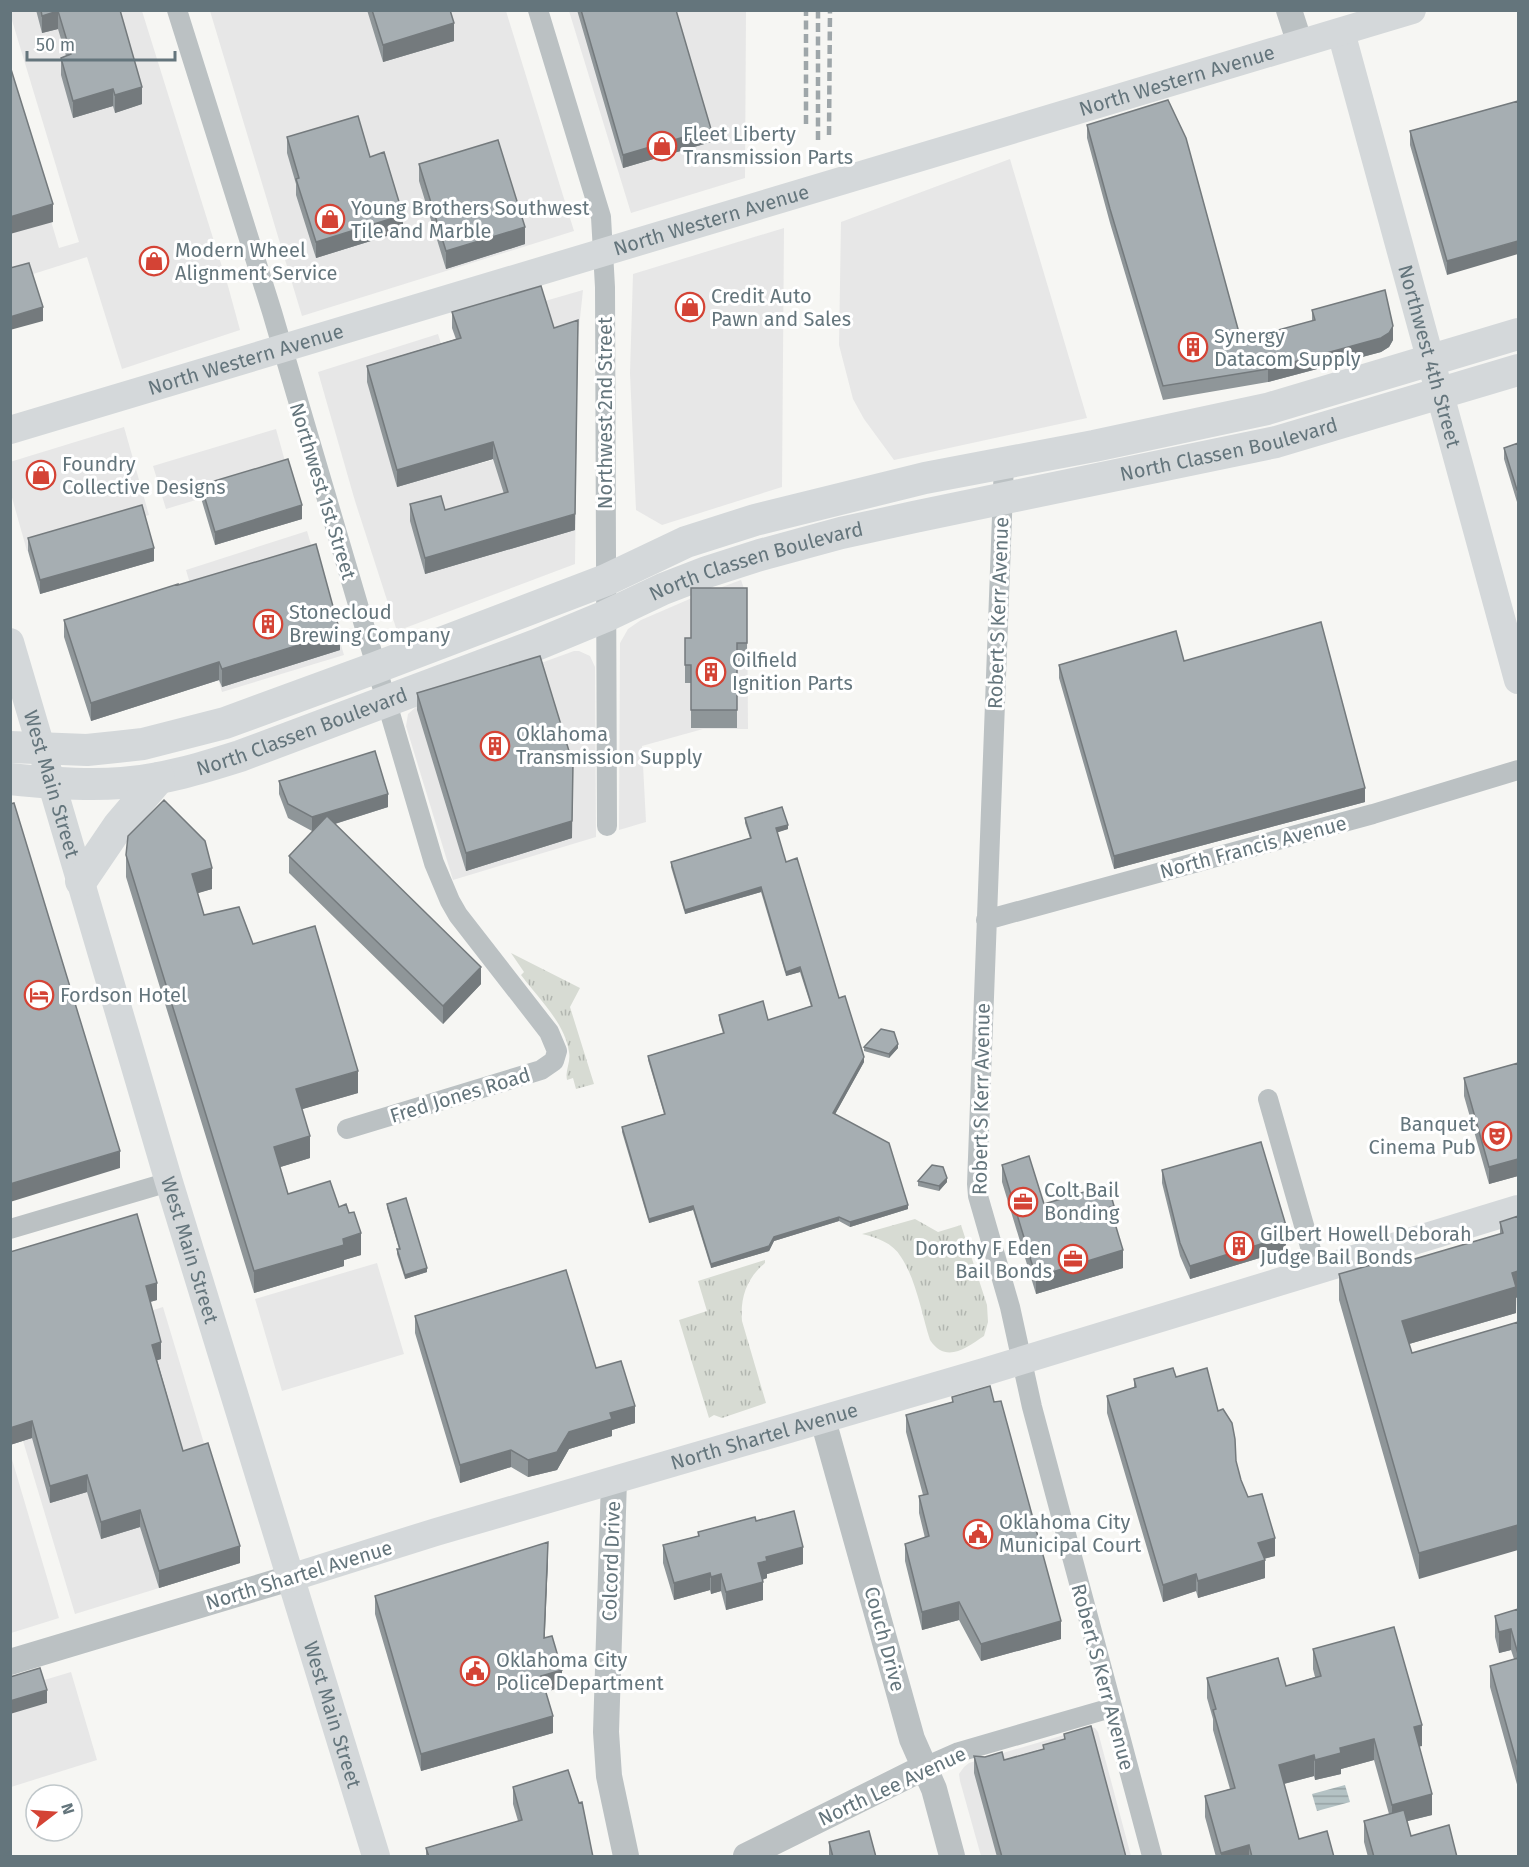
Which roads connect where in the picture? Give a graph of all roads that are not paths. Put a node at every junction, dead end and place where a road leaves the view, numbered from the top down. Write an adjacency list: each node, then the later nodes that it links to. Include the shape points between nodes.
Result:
1 (177, 10): 9 (street, Northwest 1st Street)
2 (537, 10): 7 (street, Northwest 2nd Street, via 601,217)
3 (1289, 10): 6 (street)
4 (1412, 10): 5 (main road, North Western Avenue)
5 (1341, 32): 6 (main road, North Western Avenue); 10 (main road, Northwest 4th Street)
6 (1300, 44): 7 (main road, North Western Avenue)
7 (603, 252): 9 (main road, North Western Avenue); 16 (street, Northwest 2nd Street)
8 (1518, 334): 10 (main road, North Classen Boulevard)
9 (281, 349): 13 (main road, North Western Avenue); 19 (street, Northwest 1st Street)
10 (1431, 361): 12 (main road, Northwest 4th Street); 14 (main road, North Classen Boulevard, via 1267,408)
11 (1518, 370): 12 (main road, North Classen Boulevard)
12 (1440, 394): 15 (main road, North Classen Boulevard, via 1276,442); 20 (main road, Northwest 4th Street)
13 (10, 430)
14 (1004, 463): 15 (street, Robert S Kerr Avenue); 16 (main road, North Classen Boulevard, via 925,478 755,520 686,542)
15 (1002, 499): 17 (main road, North Classen Boulevard, via 841,532 760,555 663,589); 30 (street, Robert S Kerr Avenue)
16 (606, 580): 17 (street, Northwest 2nd Street); 19 (main road, North Classen Boulevard)
17 (606, 616): 21 (main road, North Classen Boulevard); 28 (street, Northwest 2nd Street)
18 (10, 642): 23 (main road, West Main Street)
19 (375, 668): 21 (street, Northwest 1st Street); 23 (main road, North Classen Boulevard, via 225,723 143,744)
20 (1518, 680)
21 (386, 701): 25 (main road, North Classen Boulevard, via 240,756); 31 (street, Northwest 1st Street, via 434,863 450,902)
22 (10, 747): 23 (main road, North Classen Boulevard)
23 (43, 750): 27 (main road, West Main Street)
24 (1518, 770): 30 (street, North Francis Avenue)
25 (159, 778): 27 (main road, North Classen Boulevard, via 105,784); 29 (main road, via 119,825)
26 (10, 779): 27 (main road, North Classen Boulevard)
27 (53, 783): 29 (main road, West Main Street)
28 (607, 826)
29 (81, 881): 34 (main road, West Main Street)
30 (986, 921): 38 (street, Robert S Kerr Avenue, via 976,1184)
31 (556, 1046): 33 (street, Fred Jones Road, via 554,1061 541,1070)
32 (1268, 1099): 37 (street)
33 (347, 1129)
34 (169, 1182): 36 (street); 41 (main road, West Main Street)
35 (1518, 1209): 37 (main road, North Shartel Avenue)
36 (10, 1229)
37 (1317, 1271): 38 (main road, North Shartel Avenue)
38 (1022, 1360): 39 (main road, North Shartel Avenue); 43 (street, Robert S Kerr Avenue)
39 (823, 1420): 40 (main road, North Shartel Avenue); 44 (street, Couch Drive, via 912,1738)
40 (614, 1480): 41 (main road, North Shartel Avenue); 46 (street, Colcord Drive, via 606,1732 609,1776)
41 (290, 1578): 42 (street, North Shartel Avenue); 45 (main road, West Main Street)
42 (10, 1662)
43 (1111, 1708): 44 (street, North Lee Avenue, via 959,1752); 49 (street, Robert S Kerr Avenue)
44 (925, 1767): 47 (street, North Lee Avenue); 48 (street, Couch Drive)
45 (376, 1857)
46 (626, 1857)
47 (746, 1857)
48 (952, 1857)
49 (1152, 1857)

